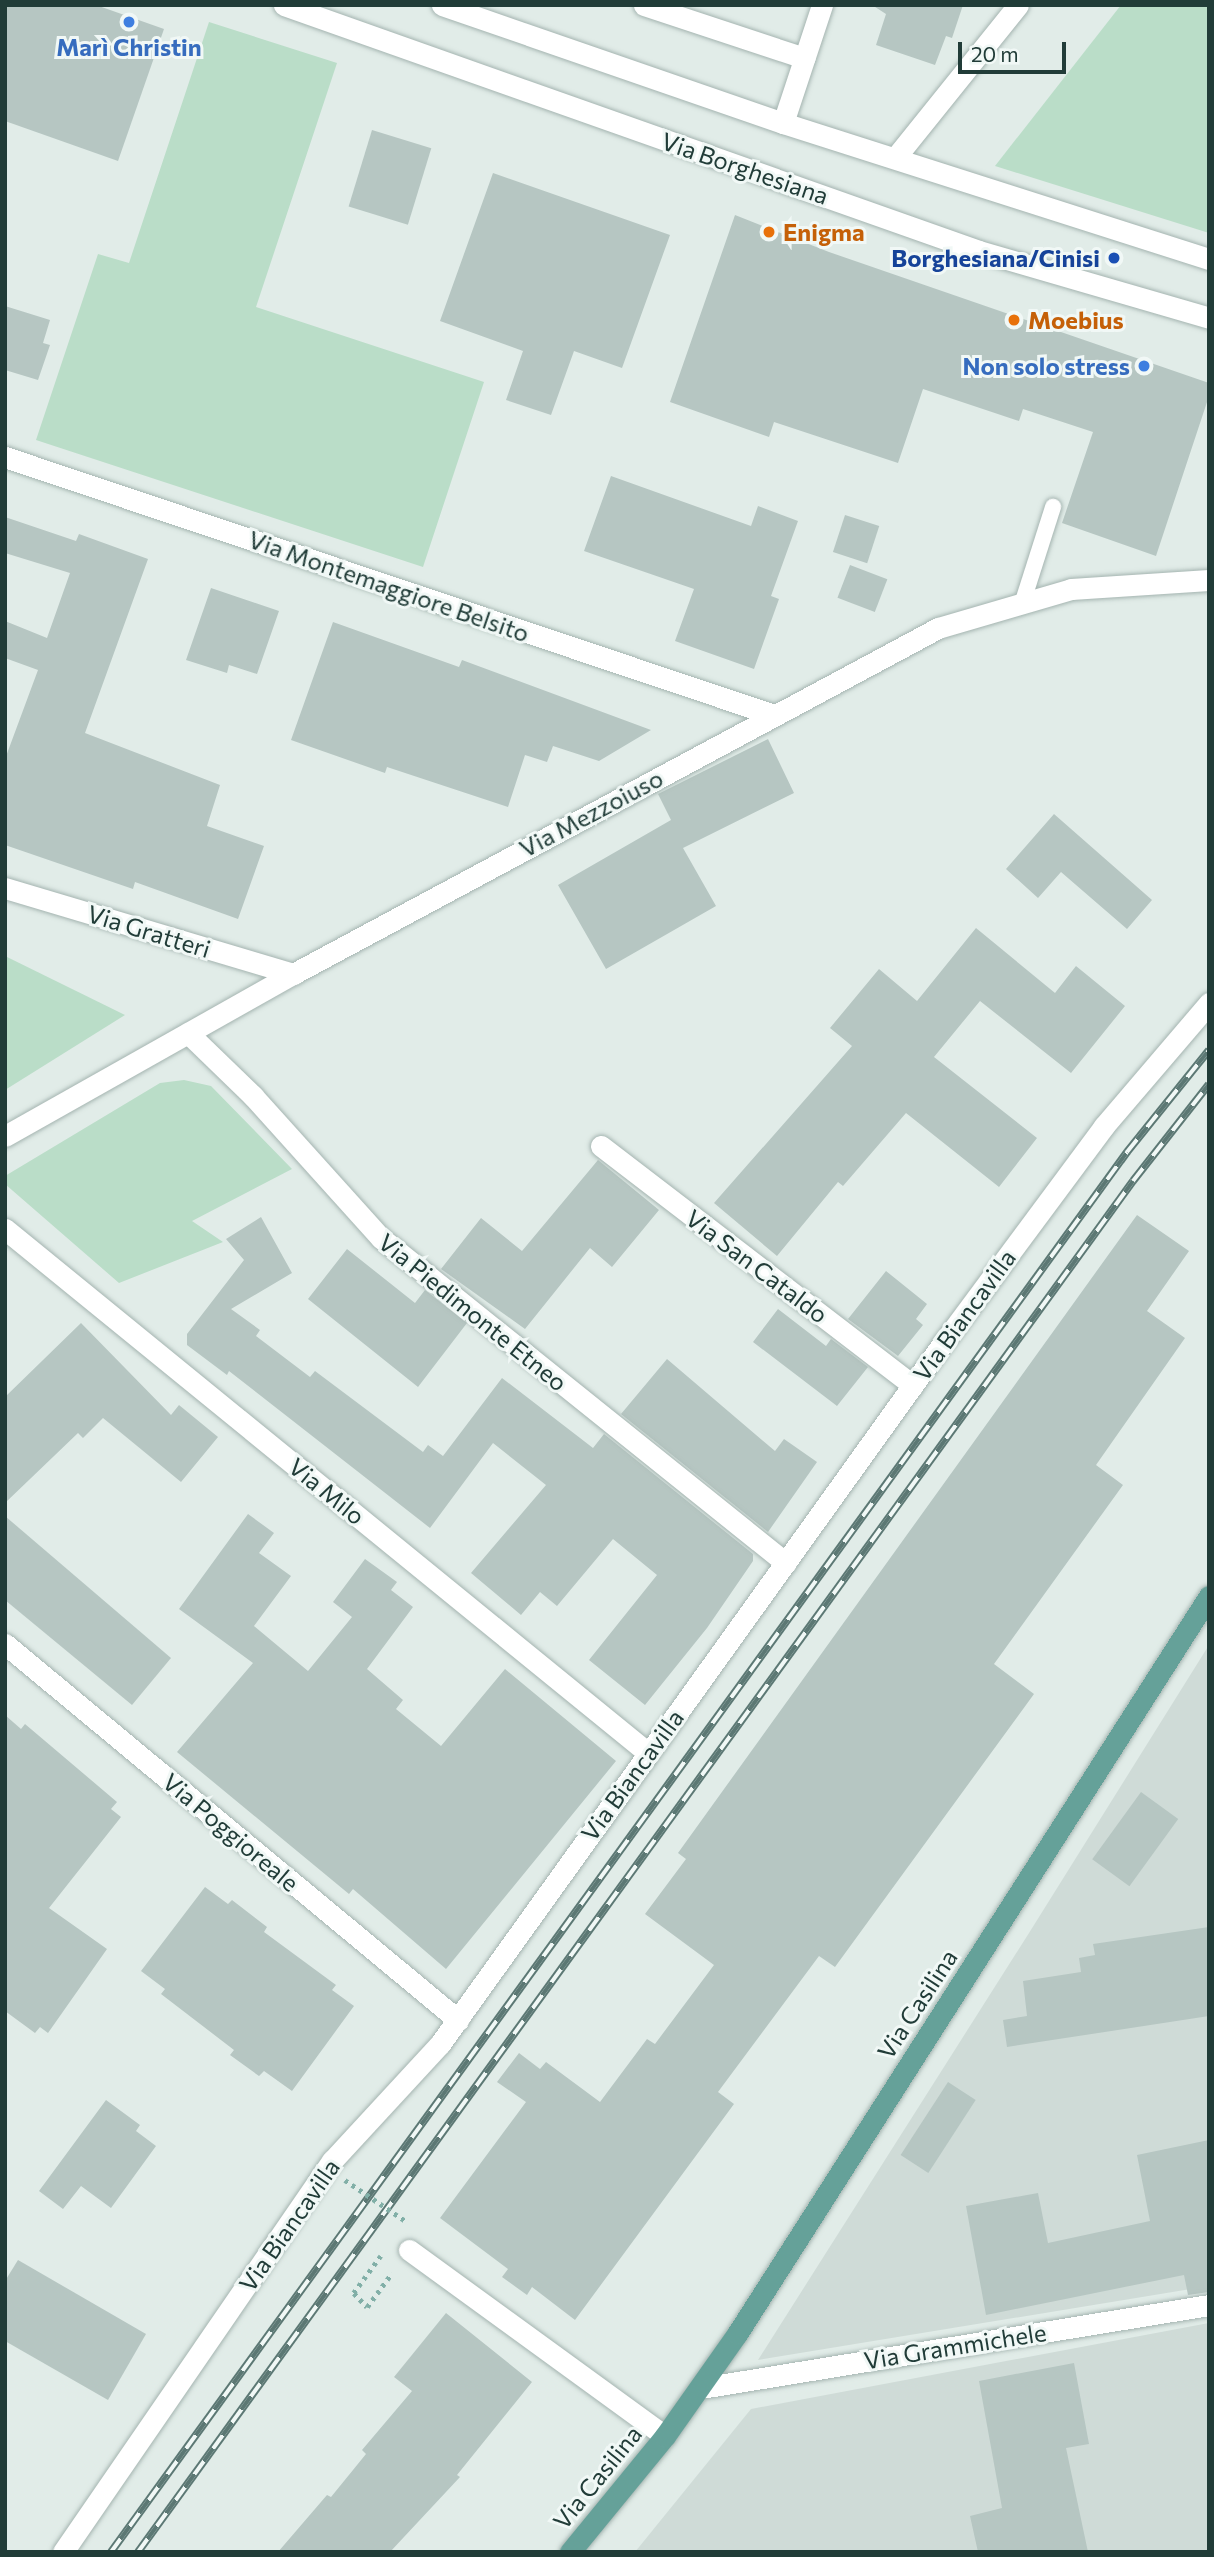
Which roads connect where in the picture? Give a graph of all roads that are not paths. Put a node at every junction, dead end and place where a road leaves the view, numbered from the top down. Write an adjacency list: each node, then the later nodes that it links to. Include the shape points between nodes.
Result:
1 (284, 5): 10 (street, Via Borghesiana, via 979,251)
2 (442, 5): 7 (street)
3 (644, 5): 6 (street)
4 (822, 5): 6 (street)
5 (1018, 5): 8 (street)
6 (804, 58): 7 (street)
7 (783, 122): 8 (street)
8 (895, 158): 9 (street)
9 (1209, 259)
10 (1209, 318)
11 (5, 457): 15 (street, Via Montemaggiore Belsito)
12 (1054, 507): 14 (lane)
13 (1209, 580): 14 (street, Via Mezzoiuso, via 1097,585)
14 (1023, 601): 15 (street, Via Mezzoiuso, via 938,628)
15 (774, 715): 17 (street, Via Mezzoiuso)
16 (5, 888): 17 (street, Via Gratteri)
17 (293, 974): 19 (street, Via Mezzoiuso)
18 (1209, 1003): 23 (street, Via Biancavilla, via 1104,1126)
19 (188, 1032): 20 (street, Via Mezzoiuso); 24 (street, Via Piedimonte Etneo, via 382,1238)
20 (5, 1136)
21 (601, 1146): 23 (street, Via San Cataldo)
22 (5, 1229): 27 (street, Via Milo)
23 (913, 1385): 24 (street, Via Biancavilla)
24 (786, 1563): 27 (street, Via Biancavilla)
25 (1209, 1597): 31 (main road, Via Casilina)
26 (5, 1644): 28 (street, Via Poggioreale)
27 (648, 1753): 28 (street, Via Biancavilla)
28 (458, 2020): 33 (street, Via Biancavilla, via 421,2067 332,2161)
29 (409, 2250): 32 (street, Via Casilina)
30 (1209, 2305): 31 (street, Via Grammichele)
31 (701, 2388): 32 (main road, Via Casilina)
32 (665, 2436): 34 (main road, Via Casilina)
33 (63, 2552)
34 (570, 2552)

